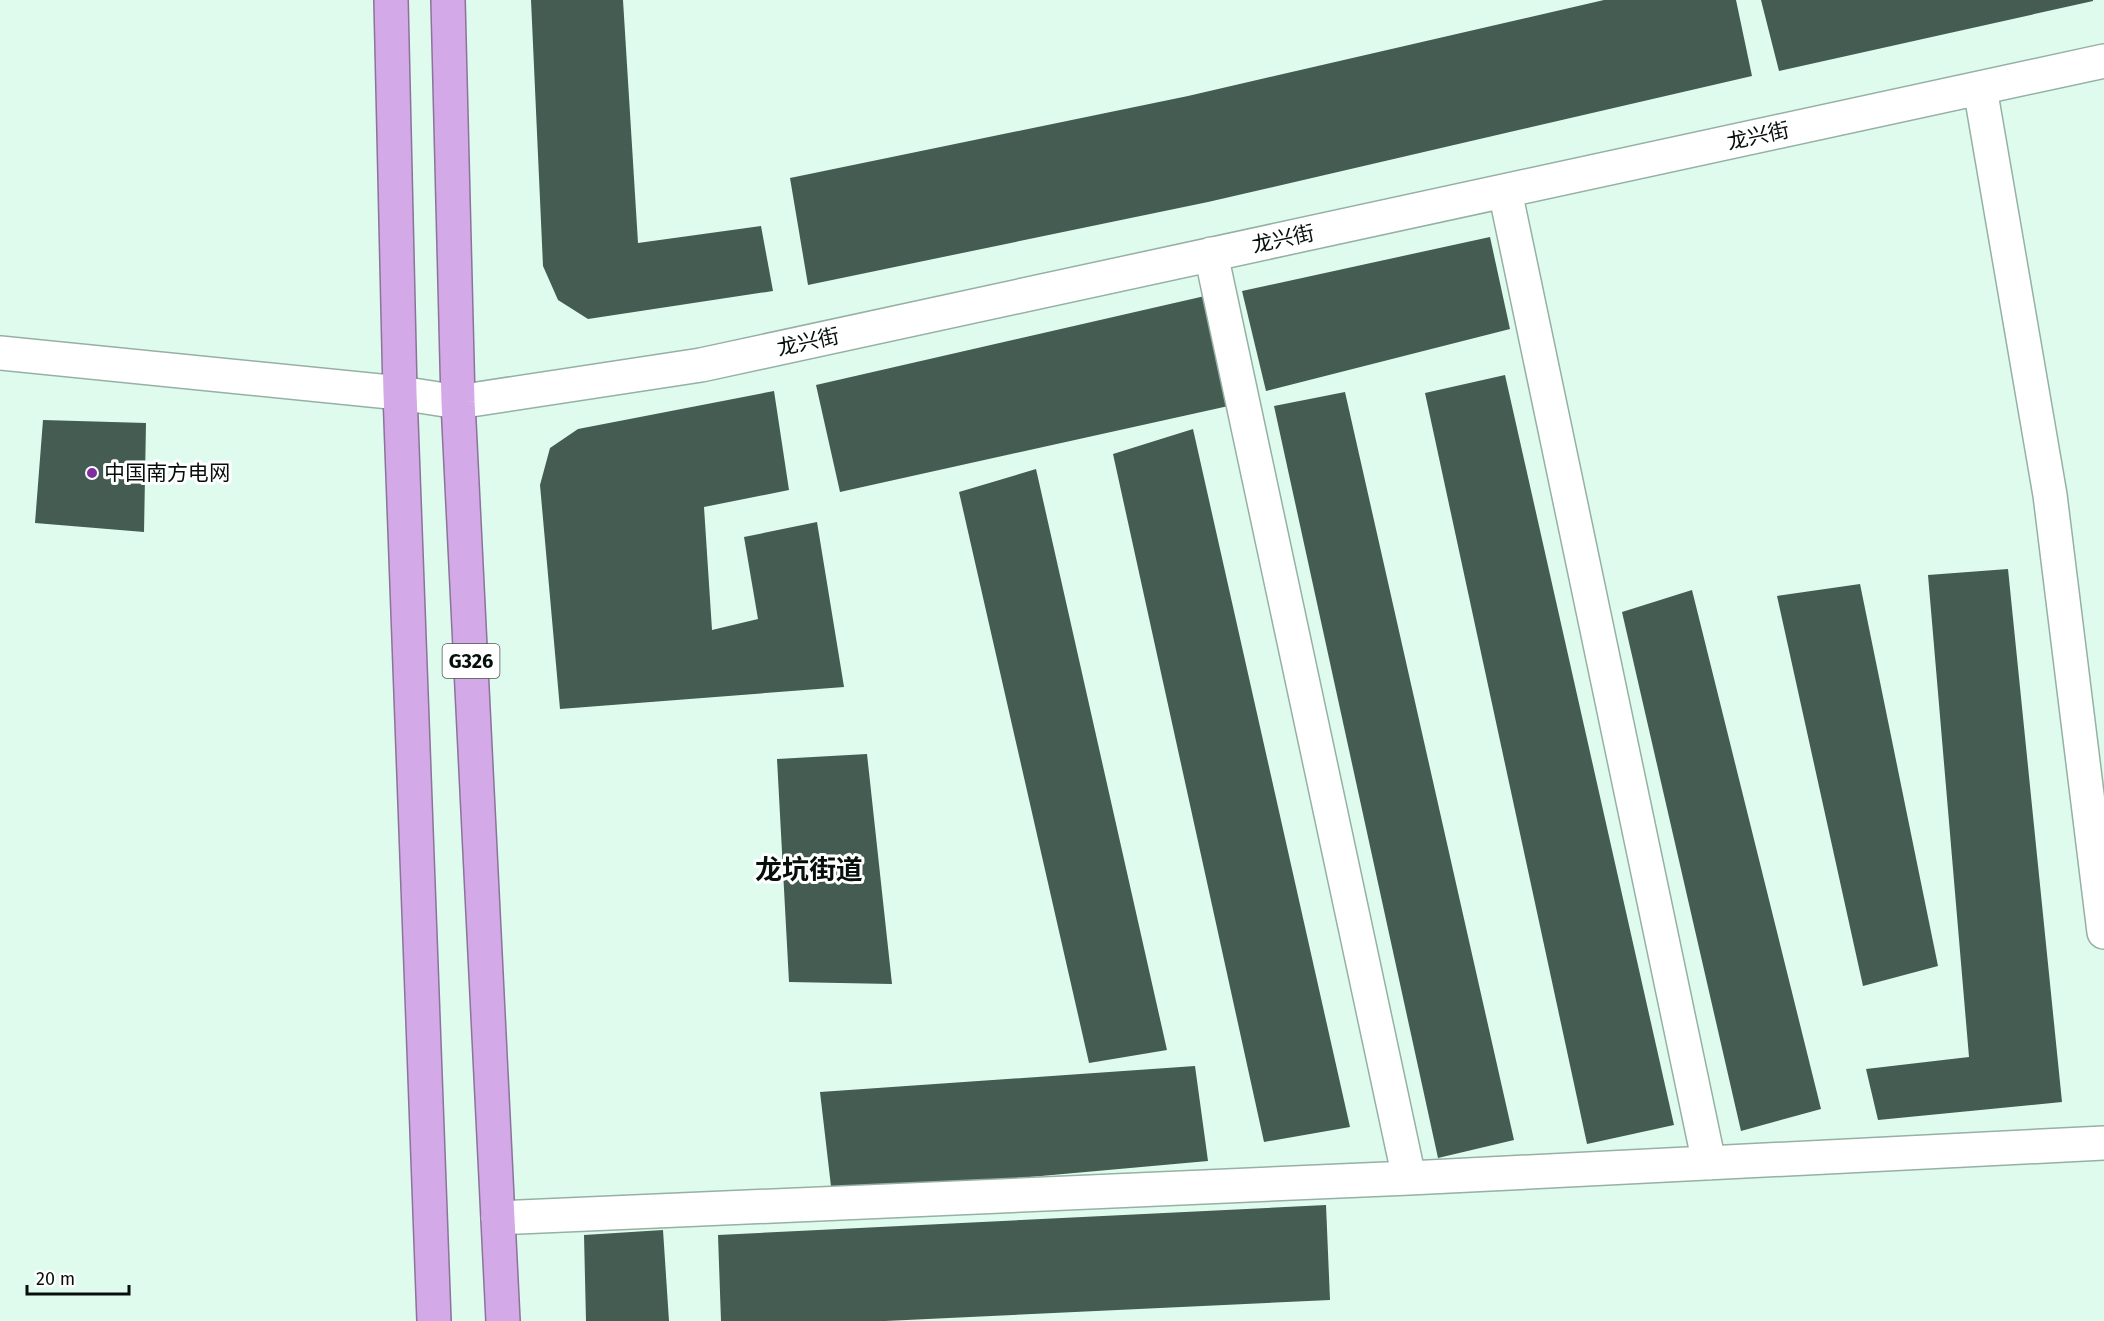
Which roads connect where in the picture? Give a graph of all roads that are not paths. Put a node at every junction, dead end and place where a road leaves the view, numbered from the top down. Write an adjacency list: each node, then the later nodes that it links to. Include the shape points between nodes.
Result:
1 (391, 0): 8 (highway)
2 (448, 0): 9 (highway, G326)
3 (2104, 61): 4 (street, 龙兴街)
4 (1980, 88): 5 (street, 龙兴街); 10 (street, via 2050,495)
5 (1504, 191): 6 (street, 龙兴街); 12 (street)
6 (1211, 254): 9 (street, 龙兴街, via 701,365); 13 (street)
7 (0, 353): 8 (street, 龙兴街)
8 (400, 393): 9 (street, 龙兴街); 15 (highway)
9 (458, 402): 14 (highway, G326)
10 (2104, 932)
11 (2104, 1143): 12 (street)
12 (1709, 1163): 13 (street)
13 (1409, 1178): 14 (street)
14 (498, 1218): 16 (highway, G326)
15 (434, 1321)
16 (503, 1321)

